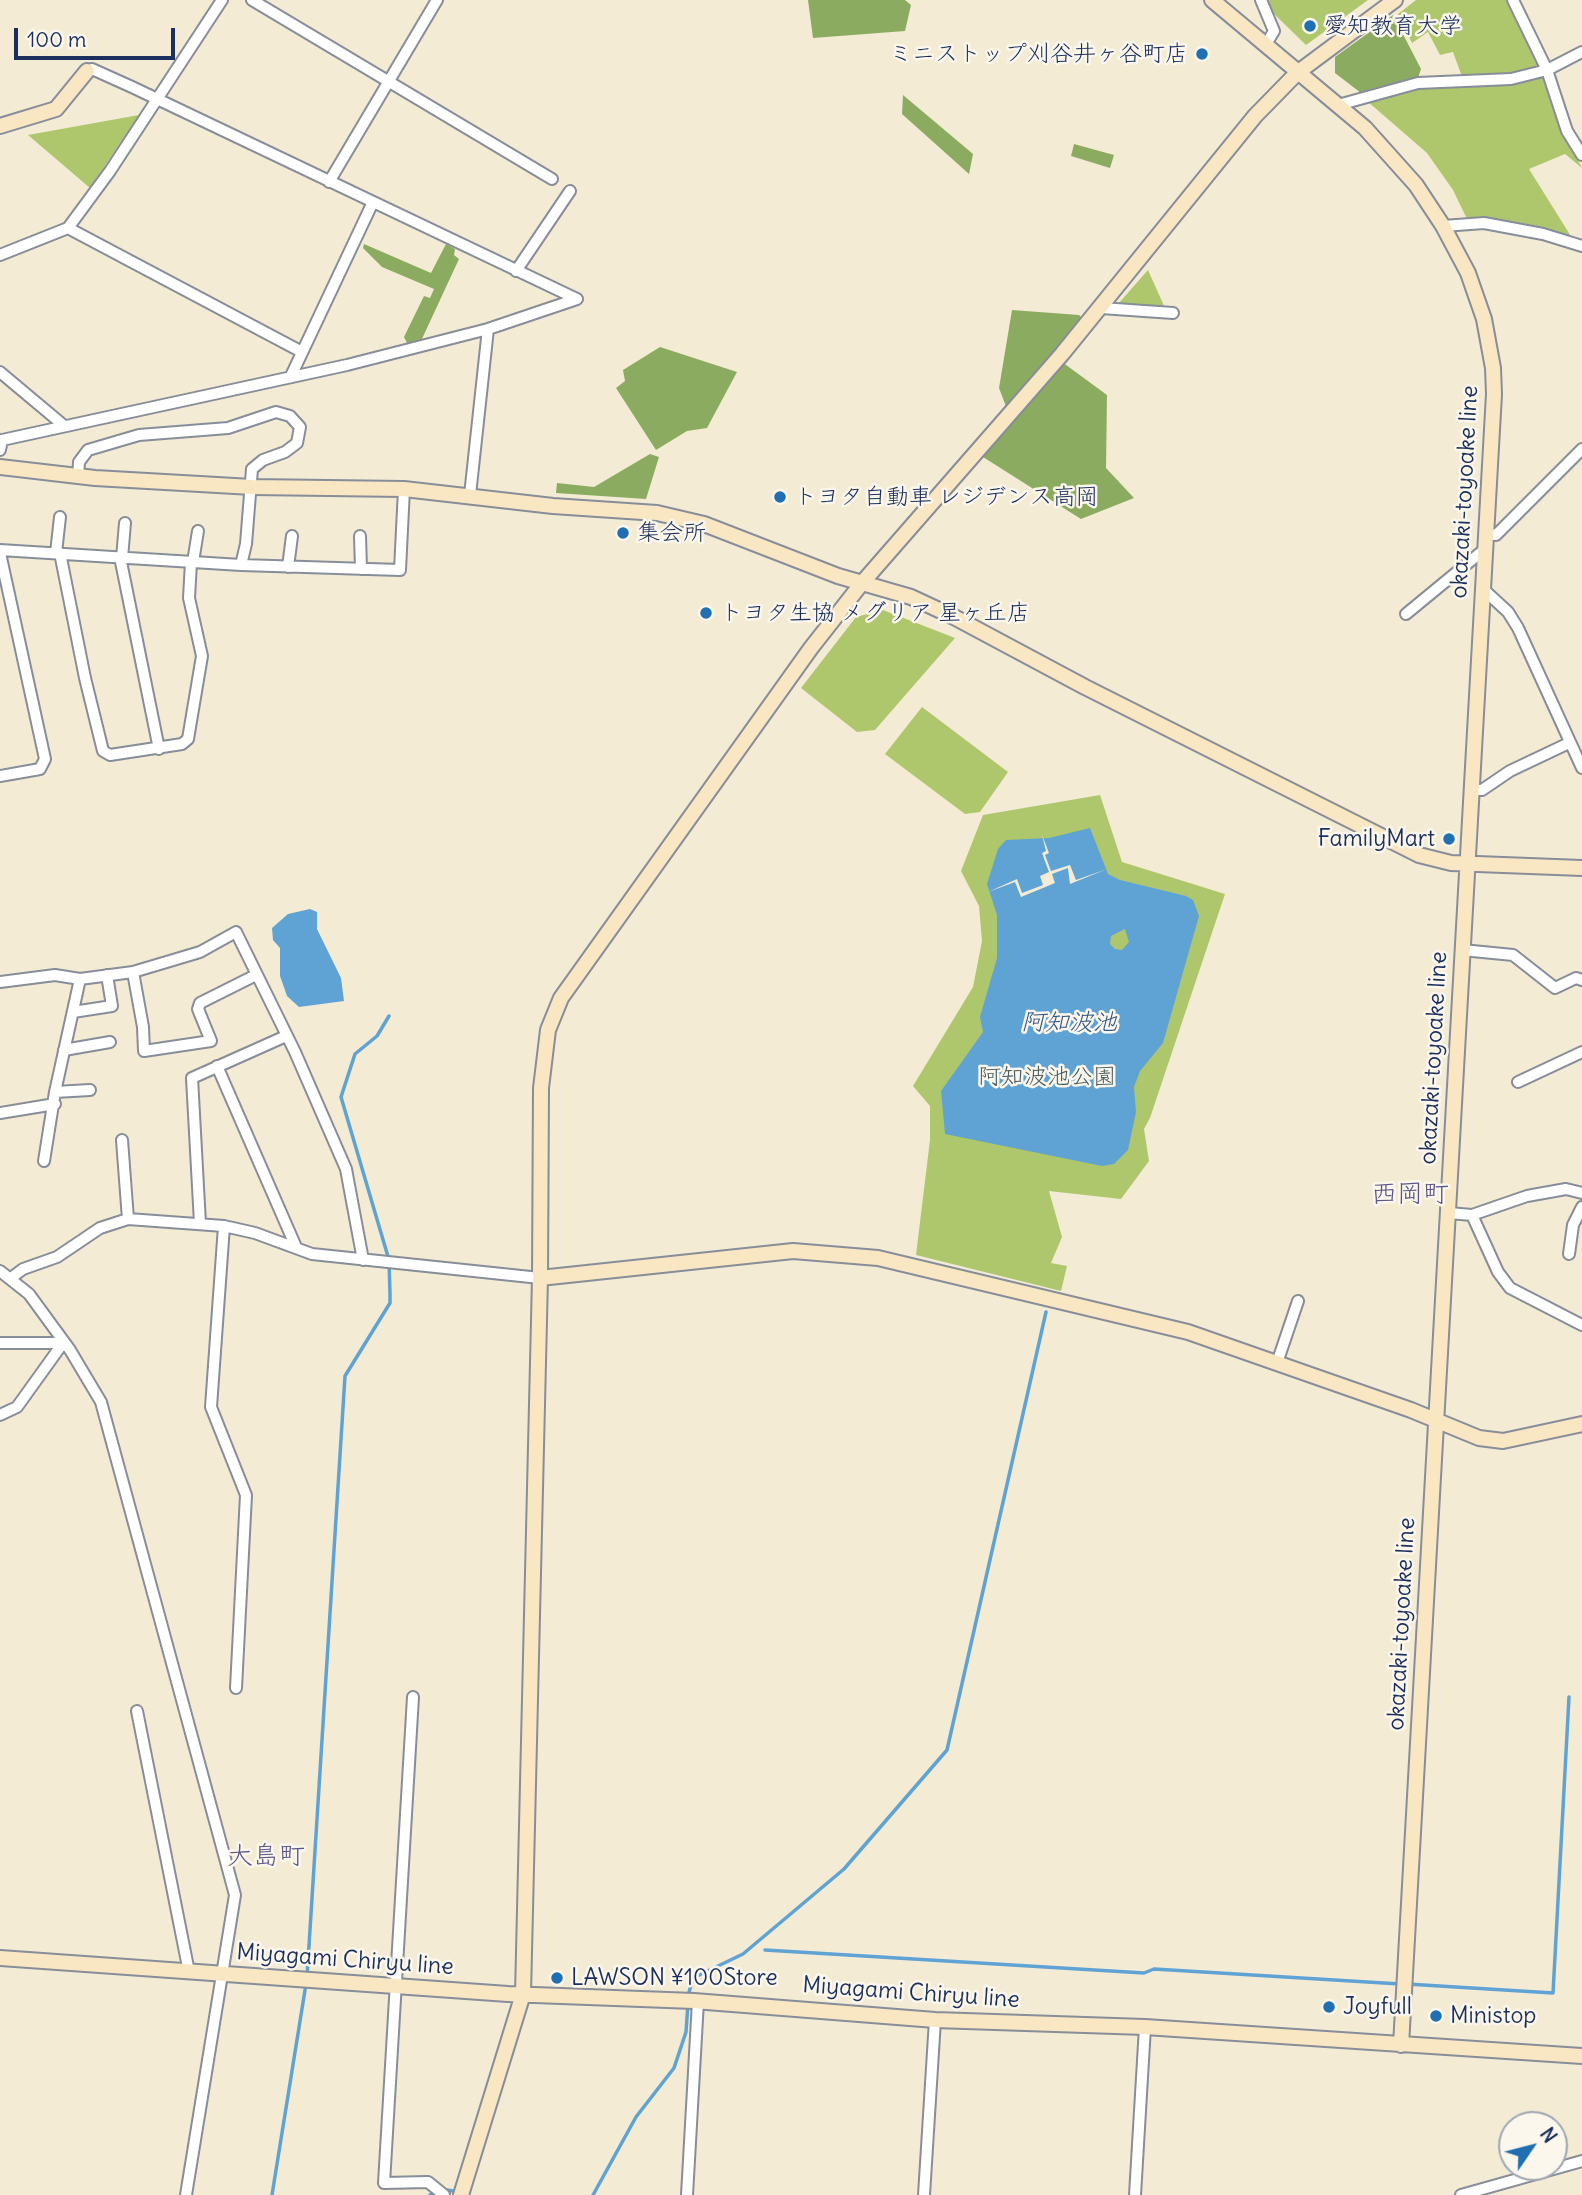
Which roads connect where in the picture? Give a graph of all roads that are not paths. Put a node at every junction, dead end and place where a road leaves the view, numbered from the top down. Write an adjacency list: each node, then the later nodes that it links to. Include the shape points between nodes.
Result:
1 (222, 0): 14 (street)
2 (252, 0): 13 (street)
3 (437, 0): 13 (street)
4 (1212, 0): 8 (street, okazaki-toyoake line)
5 (1261, 0): 8 (street, via 1274,30)
6 (1395, 0): 12 (street)
7 (1513, 0): 10 (street)
8 (1265, 46): 12 (street, okazaki-toyoake line)
9 (1582, 52): 10 (street)
10 (1547, 70): 15 (street, via 1511,79 1418,83); 17 (street, via 1567,131)
11 (87, 71): 14 (street, via 92,69); 16 (street, via 55,109)
12 (1297, 73): 15 (street, okazaki-toyoake line); 27 (street, via 1255,116)
13 (389, 82): 18 (street); 19 (street)
14 (156, 100): 19 (street); 23 (street)
15 (1338, 105): 22 (street, okazaki-toyoake line, via 1395,159)
16 (0, 125)
17 (1582, 155)
18 (552, 179)
19 (329, 182): 21 (street)
20 (570, 191): 26 (street)
21 (373, 202): 26 (street); 30 (street)
22 (1443, 226): 24 (street, via 1484,223); 46 (street, okazaki-toyoake line, via 1474,287 1493,368)
23 (68, 228): 25 (street); 30 (street)
24 (1580, 243)
25 (0, 255)
26 (516, 271): 29 (street, via 578,299)
27 (1101, 308): 28 (street); 54 (street)
28 (1173, 313)
29 (488, 329): 32 (street); 40 (street)
30 (302, 352): 32 (street)
31 (0, 372): 33 (street)
32 (290, 376): 33 (street)
33 (62, 424): 35 (street, via 2,440)
34 (1582, 449): 46 (street)
35 (0, 450)
36 (0, 467): 37 (street)
37 (78, 477): 38 (street); 38 (street, via 79,462 89,450 139,435 228,428 276,412 290,416 300,428 296,443 252,469)
38 (252, 487): 39 (street); 51 (street)
39 (404, 489): 40 (street); 53 (street, via 400,570)
40 (470, 495): 54 (street, via 657,513 704,524)
41 (60, 517): 48 (street)
42 (125, 523): 49 (street)
43 (198, 531): 50 (street)
44 (292, 536): 52 (street)
45 (360, 536): 53 (street)
46 (1486, 541): 55 (street, okazaki-toyoake line); 56 (street)
47 (0, 551): 48 (street); 60 (street, via 44,759 40,769)
48 (58, 553): 49 (street); 58 (street, via 103,751)
49 (121, 557): 50 (street); 58 (street)
50 (192, 562): 51 (street); 58 (street, via 189,598 202,656 198,684 188,739)
51 (241, 565): 52 (street)
52 (288, 567): 53 (street)
53 (361, 569)
54 (862, 583): 62 (street, via 911,597 954,617 1419,855); 96 (street, via 561,998 548,1030 541,1088)
55 (1483, 589): 57 (street, via 1518,628); 61 (street, okazaki-toyoake line)
56 (1406, 614)
57 (1569, 743): 59 (street); 61 (street, via 1482,790)
58 (159, 749)
59 (1582, 768)
60 (0, 776)
61 (1471, 790): 62 (street, okazaki-toyoake line)
62 (1467, 863): 63 (street); 64 (street, okazaki-toyoake line)
63 (1582, 868)
64 (1462, 950): 69 (street, via 1513,955 1555,988 1576,978); 86 (street, okazaki-toyoake line)
65 (133, 972): 66 (street); 67 (street, via 200,952 236,932); 67 (street, via 144,1051 211,1041 198,1009 200,1003)
66 (107, 975): 68 (street); 71 (street, via 112,1006)
67 (256, 975): 72 (street)
68 (80, 979): 70 (street, via 55,975); 71 (street)
69 (1582, 980)
70 (0, 982)
71 (73, 1012): 74 (street)
72 (286, 1036): 76 (street); 93 (street, via 350,1179)
73 (110, 1042): 74 (street)
74 (64, 1050): 79 (street)
75 (1582, 1052): 77 (street)
76 (217, 1066): 89 (street, via 192,1078 190,1085); 91 (street)
77 (1518, 1082)
78 (90, 1090): 79 (street)
79 (55, 1092): 80 (street)
80 (55, 1104): 81 (street); 83 (street)
81 (0, 1113)
82 (122, 1140): 88 (street)
83 (44, 1161)
84 (1582, 1193): 87 (street, via 1566,1189 1527,1196)
85 (1582, 1207): 92 (street, via 1573,1225)
86 (1449, 1213): 87 (street); 103 (street, okazaki-toyoake line)
87 (1472, 1215): 98 (street, via 1498,1272 1510,1287)
88 (128, 1219): 89 (street); 95 (street, via 100,1228 57,1257)
89 (200, 1223): 90 (street)
90 (224, 1226): 91 (street); 105 (street, via 211,1407 246,1495)
91 (296, 1247): 93 (street, via 312,1254)
92 (1569, 1254)
93 (363, 1261): 96 (street)
94 (0, 1271): 95 (street)
95 (11, 1278): 100 (street, via 29,1294)
96 (540, 1278): 101 (street, via 769,1253 843,1253 1188,1332); 112 (street)
97 (1298, 1301): 101 (street)
98 (1582, 1325)
99 (0, 1343): 100 (street)
100 (63, 1343): 102 (street, via 17,1407); 110 (street, via 101,1402 224,1849 235,1895)
101 (1277, 1363): 103 (street)
102 (0, 1415)
103 (1437, 1421): 104 (street, via 1479,1438 1503,1441); 116 (street, okazaki-toyoake line)
104 (1582, 1424)
105 (236, 1688)
106 (413, 1698): 111 (street)
107 (137, 1711): 109 (street)
108 (0, 1958): 109 (street, Miyagami Chiryu line)
109 (189, 1972): 110 (street, Miyagami Chiryu line)
110 (225, 1975): 111 (street, Miyagami Chiryu line); 120 (street)
111 (396, 1985): 112 (street, Miyagami Chiryu line); 121 (street, via 384,2183 428,2182)
112 (523, 1994): 113 (street, Miyagami Chiryu line); 119 (street)
113 (698, 2001): 114 (street, Miyagami Chiryu line); 122 (street)
114 (935, 2020): 115 (street, Miyagami Chiryu line); 123 (street)
115 (1145, 2027): 116 (street, Miyagami Chiryu line); 124 (street)
116 (1401, 2045): 117 (street)
117 (1582, 2056)
118 (1582, 2161): 125 (street)
119 (462, 2191)
120 (186, 2195)
121 (444, 2195)
122 (687, 2195)
123 (924, 2195)
124 (1135, 2195)
125 (1461, 2195)

